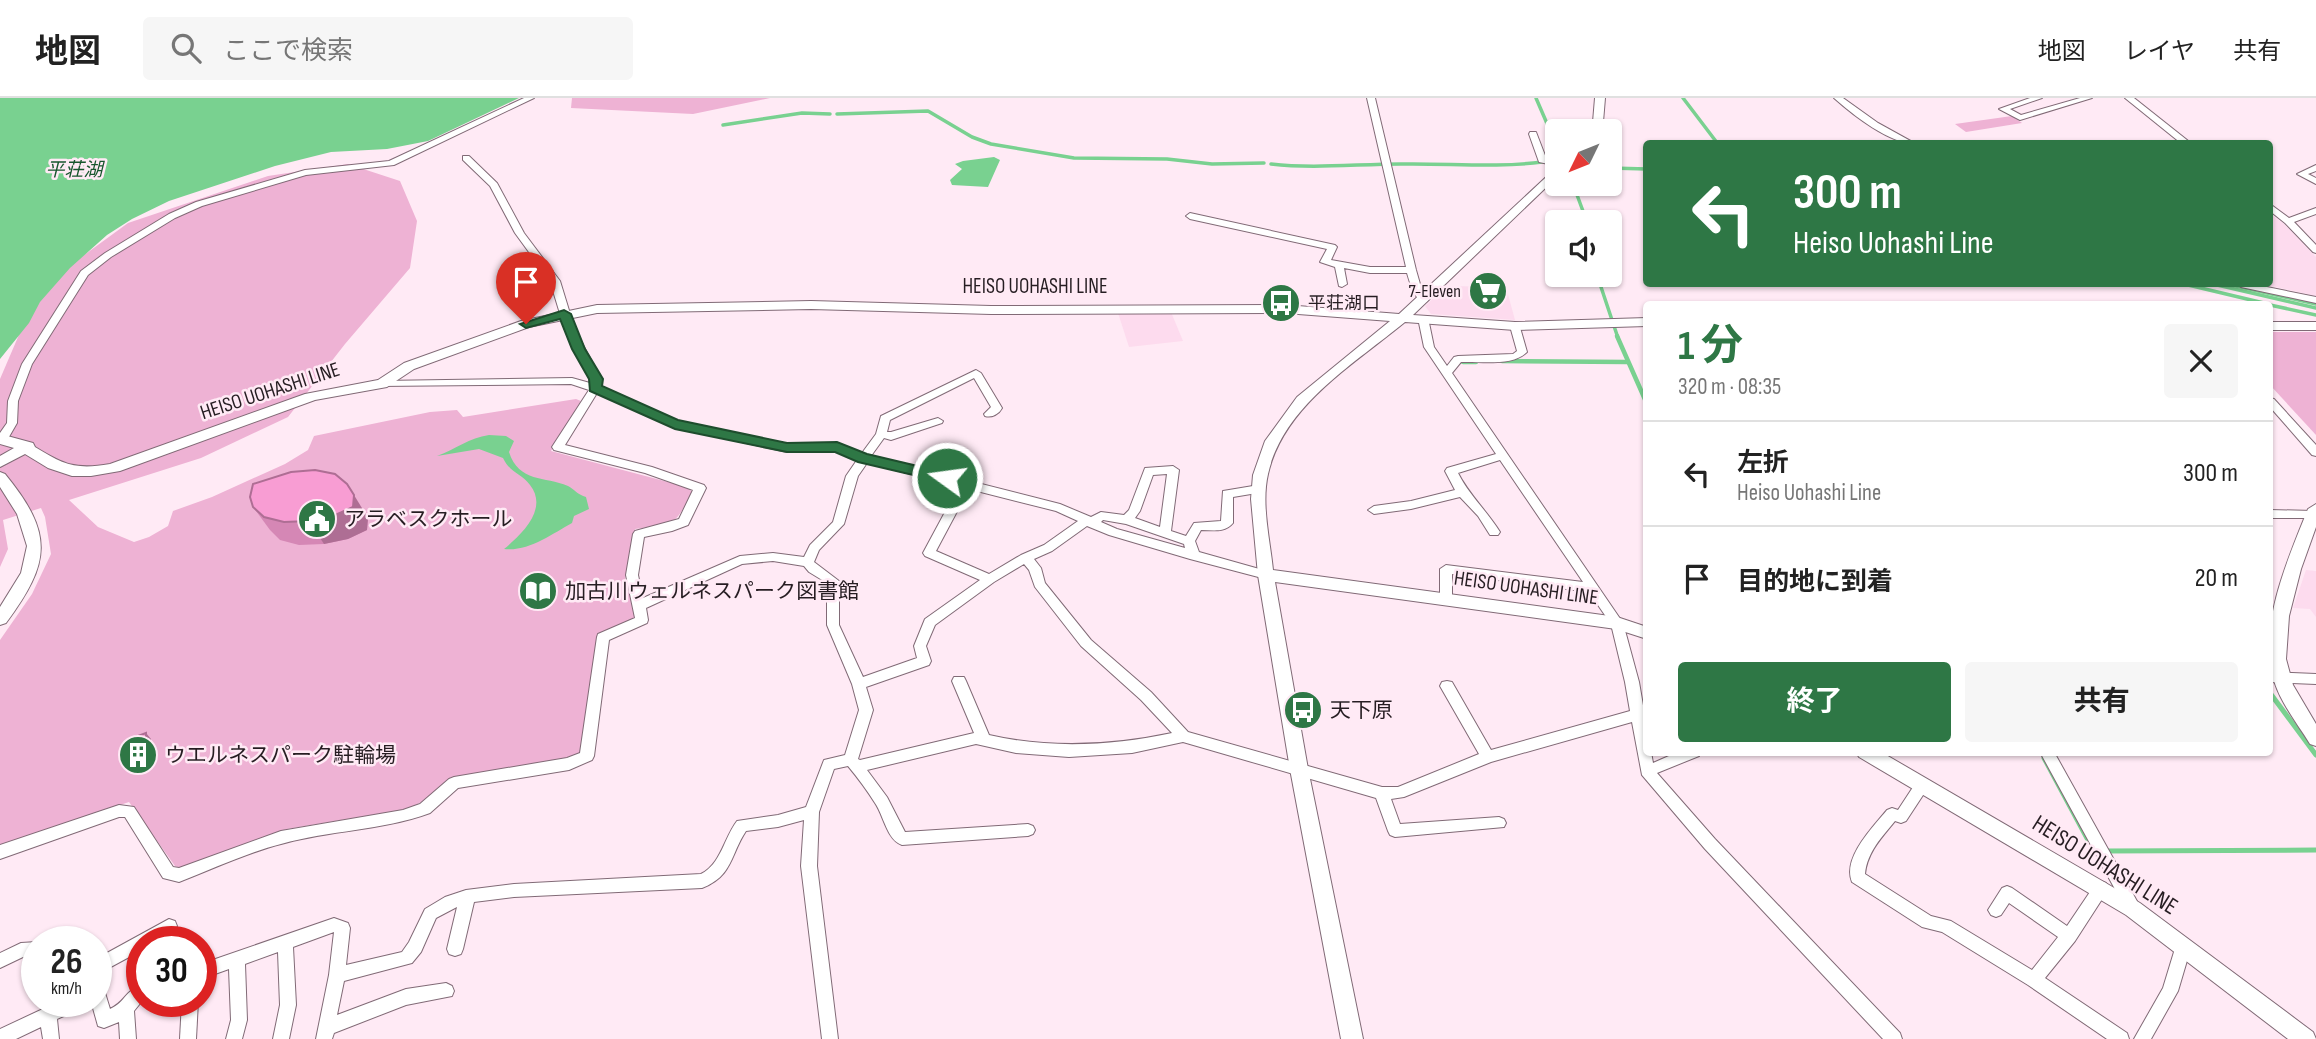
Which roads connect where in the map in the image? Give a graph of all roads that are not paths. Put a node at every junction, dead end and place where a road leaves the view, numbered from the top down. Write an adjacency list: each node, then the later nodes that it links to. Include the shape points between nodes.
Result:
1 (530, 98): 46 (street, via 391,163 305,173 200,204 108,255 84,273 27,365 13,401 12,423)
2 (1371, 98): 15 (street)
3 (1600, 98): 9 (main road)
4 (1838, 98): 11 (street)
5 (2037, 98): 8 (street); 8 (street, via 2003,109 2020,118)
6 (2088, 98): 8 (street)
7 (2129, 98): 12 (street)
8 (2054, 108)
9 (1598, 119)
10 (1533, 134): 14 (street)
11 (1904, 140)
12 (2183, 140)
13 (466, 158): 32 (street, via 494,185 520,233 555,281)
14 (1545, 161)
15 (1385, 164): 27 (street)
16 (2316, 168): 18 (street, via 2301,174)
17 (1545, 173): 30 (main road)
18 (2316, 181)
19 (2273, 209): 22 (street)
20 (2316, 211): 22 (street)
21 (1190, 216): 24 (street, via 1203,215)
22 (2288, 221): 25 (street)
23 (1338, 235): 24 (street)
24 (1332, 247): 26 (street, via 1325,262)
25 (2316, 250)
26 (1339, 265): 27 (street); 28 (street)
27 (1411, 270): 30 (street)
28 (1342, 284)
29 (2255, 287): 31 (street)
30 (1423, 300): 33 (main road)
31 (2316, 300)
32 (564, 314): 33 (main road, HEISO UOHASHI LINE, via 662,306 811,305 1285,309); 40 (main road, HEISO UOHASHI LINE, via 409,366); 41 (street, via 596,379)
33 (1403, 317): 34 (main road, HEISO UOHASHI LINE); 54 (main road, via 1293,411 1267,453)
34 (1423, 318): 36 (main road, HEISO UOHASHI LINE); 39 (street, via 1429,347)
35 (1643, 322): 36 (main road, HEISO UOHASHI LINE)
36 (1515, 326): 39 (street, via 1522,352 1515,357 1458,359)
37 (2273, 326): 38 (main road)
38 (2316, 326)
39 (1446, 373): 49 (street)
40 (382, 384): 41 (street, via 572,381); 47 (main road, HEISO UOHASHI LINE, via 310,397 105,470 72,471 55,466)
41 (595, 388): 50 (street, via 675,424 787,448 837,447); 71 (street, via 558,447 700,488 684,522 639,534 632,576)
42 (2273, 404): 48 (street)
43 (989, 414): 45 (street, via 997,408 976,373 885,418)
44 (939, 421): 45 (street, via 891,436)
45 (881, 434): 50 (street)
46 (1, 439): 47 (main road, HEISO UOHASHI LINE)
47 (27, 446): 51 (main road)
48 (2316, 452)
49 (1503, 456): 55 (street, via 1451,471); 69 (street)
50 (863, 458): 53 (street); 66 (street, via 852,476 838,524 814,548)
51 (0, 462)
52 (0, 477): 72 (main road, via 25,515 34,556)
53 (966, 483): 60 (street, via 1060,508); 68 (street, via 929,554)
54 (1259, 489): 63 (street, via 1228,493 1227,523 1198,526); 67 (main road)
55 (1462, 492): 56 (street); 62 (street)
56 (1374, 510)
57 (2315, 512): 58 (street); 75 (main road, via 2278,626)
58 (2273, 514)
59 (1127, 520): 60 (street, via 1101,516); 61 (street); 61 (street, via 1149,471 1173,470)
60 (1088, 522): 64 (street); 65 (street)
61 (1165, 532): 63 (street)
62 (1494, 532)
63 (1189, 541): 64 (street)
64 (1194, 556): 67 (street)
65 (1025, 558): 68 (street); 81 (street, via 1035,568 1039,584 1086,643)
66 (808, 562): 71 (street, via 773,557 740,560); 78 (street, via 833,581 833,625)
67 (1266, 575): 70 (main road, HEISO UOHASHI LINE); 91 (main road)
68 (990, 579): 78 (street, via 930,621 920,646 924,661)
69 (1593, 587): 70 (street, via 1446,569); 73 (street)
70 (1446, 600): 73 (main road, HEISO UOHASHI LINE)
71 (640, 605): 98 (street, via 642,620 603,637 587,756 569,764 454,783 425,809 281,837 179,875 168,873 129,811)
72 (0, 619)
73 (1617, 624): 74 (main road, HEISO UOHASHI LINE); 80 (street)
74 (1643, 632)
75 (2275, 677): 76 (street); 82 (main road)
76 (2316, 679)
77 (959, 681): 83 (street)
78 (859, 684): 90 (street, via 866,710)
79 (1447, 686): 89 (street)
80 (1637, 715): 84 (street); 89 (street)
81 (1183, 736): 83 (street, via 1132,747 1069,751); 91 (street)
82 (2316, 738)
83 (984, 739): 90 (street)
84 (1643, 749)
85 (1644, 756): 92 (street)
86 (1684, 756): 92 (street)
87 (1872, 756): 93 (main road, HEISO UOHASHI LINE)
88 (2049, 756): 101 (street)
89 (1489, 757): 94 (street, via 1417,787)
90 (854, 764): 95 (street, via 829,764); 97 (street, via 882,801 902,839)
91 (1299, 769): 94 (street); 128 (main road)
92 (1647, 771): 129 (street)
93 (1922, 785): 99 (main road, HEISO UOHASHI LINE); 112 (street, via 1901,817 1892,814 1869,844 1857,864 1857,877)
94 (1382, 793): 96 (street, via 1395,831)
95 (812, 812): 100 (street, via 742,825 720,871 702,881 501,891); 127 (street, via 809,866)
96 (1499, 824)
97 (1028, 830)
98 (0, 852)
99 (2101, 888): 101 (main road, HEISO UOHASHI LINE); 103 (street)
100 (467, 897): 106 (street); 111 (street, via 427,916 414,953 406,958)
101 (2133, 909): 105 (main road, HEISO UOHASHI LINE)
102 (1996, 910): 103 (street, via 2007,893)
103 (2069, 936): 112 (street)
104 (285, 943): 108 (street); 111 (street, via 334,925 342,928); 126 (street, via 288,1006)
105 (2183, 947): 131 (street, via 2170,991); 132 (main road, HEISO UOHASHI LINE)
106 (455, 949)
107 (21, 950): 109 (street)
108 (237, 960): 110 (street); 125 (street, via 239,1020)
109 (0, 961)
110 (217, 967)
111 (337, 975): 120 (street)
112 (2034, 980): 130 (street)
113 (446, 991): 120 (street, via 406,997)
114 (126, 1010): 115 (street)
115 (112, 1016)
116 (44, 1017): 121 (street)
117 (48, 1017): 122 (street)
118 (126, 1017): 123 (street)
119 (189, 1017): 124 (street)
120 (325, 1034)
121 (0, 1038)
122 (51, 1039)
123 (128, 1039)
124 (188, 1039)
125 (234, 1039)
126 (282, 1039)
127 (830, 1039)
128 (1352, 1039)
129 (1894, 1039)
130 (2121, 1039)
131 (2142, 1039)
132 (2305, 1039)

